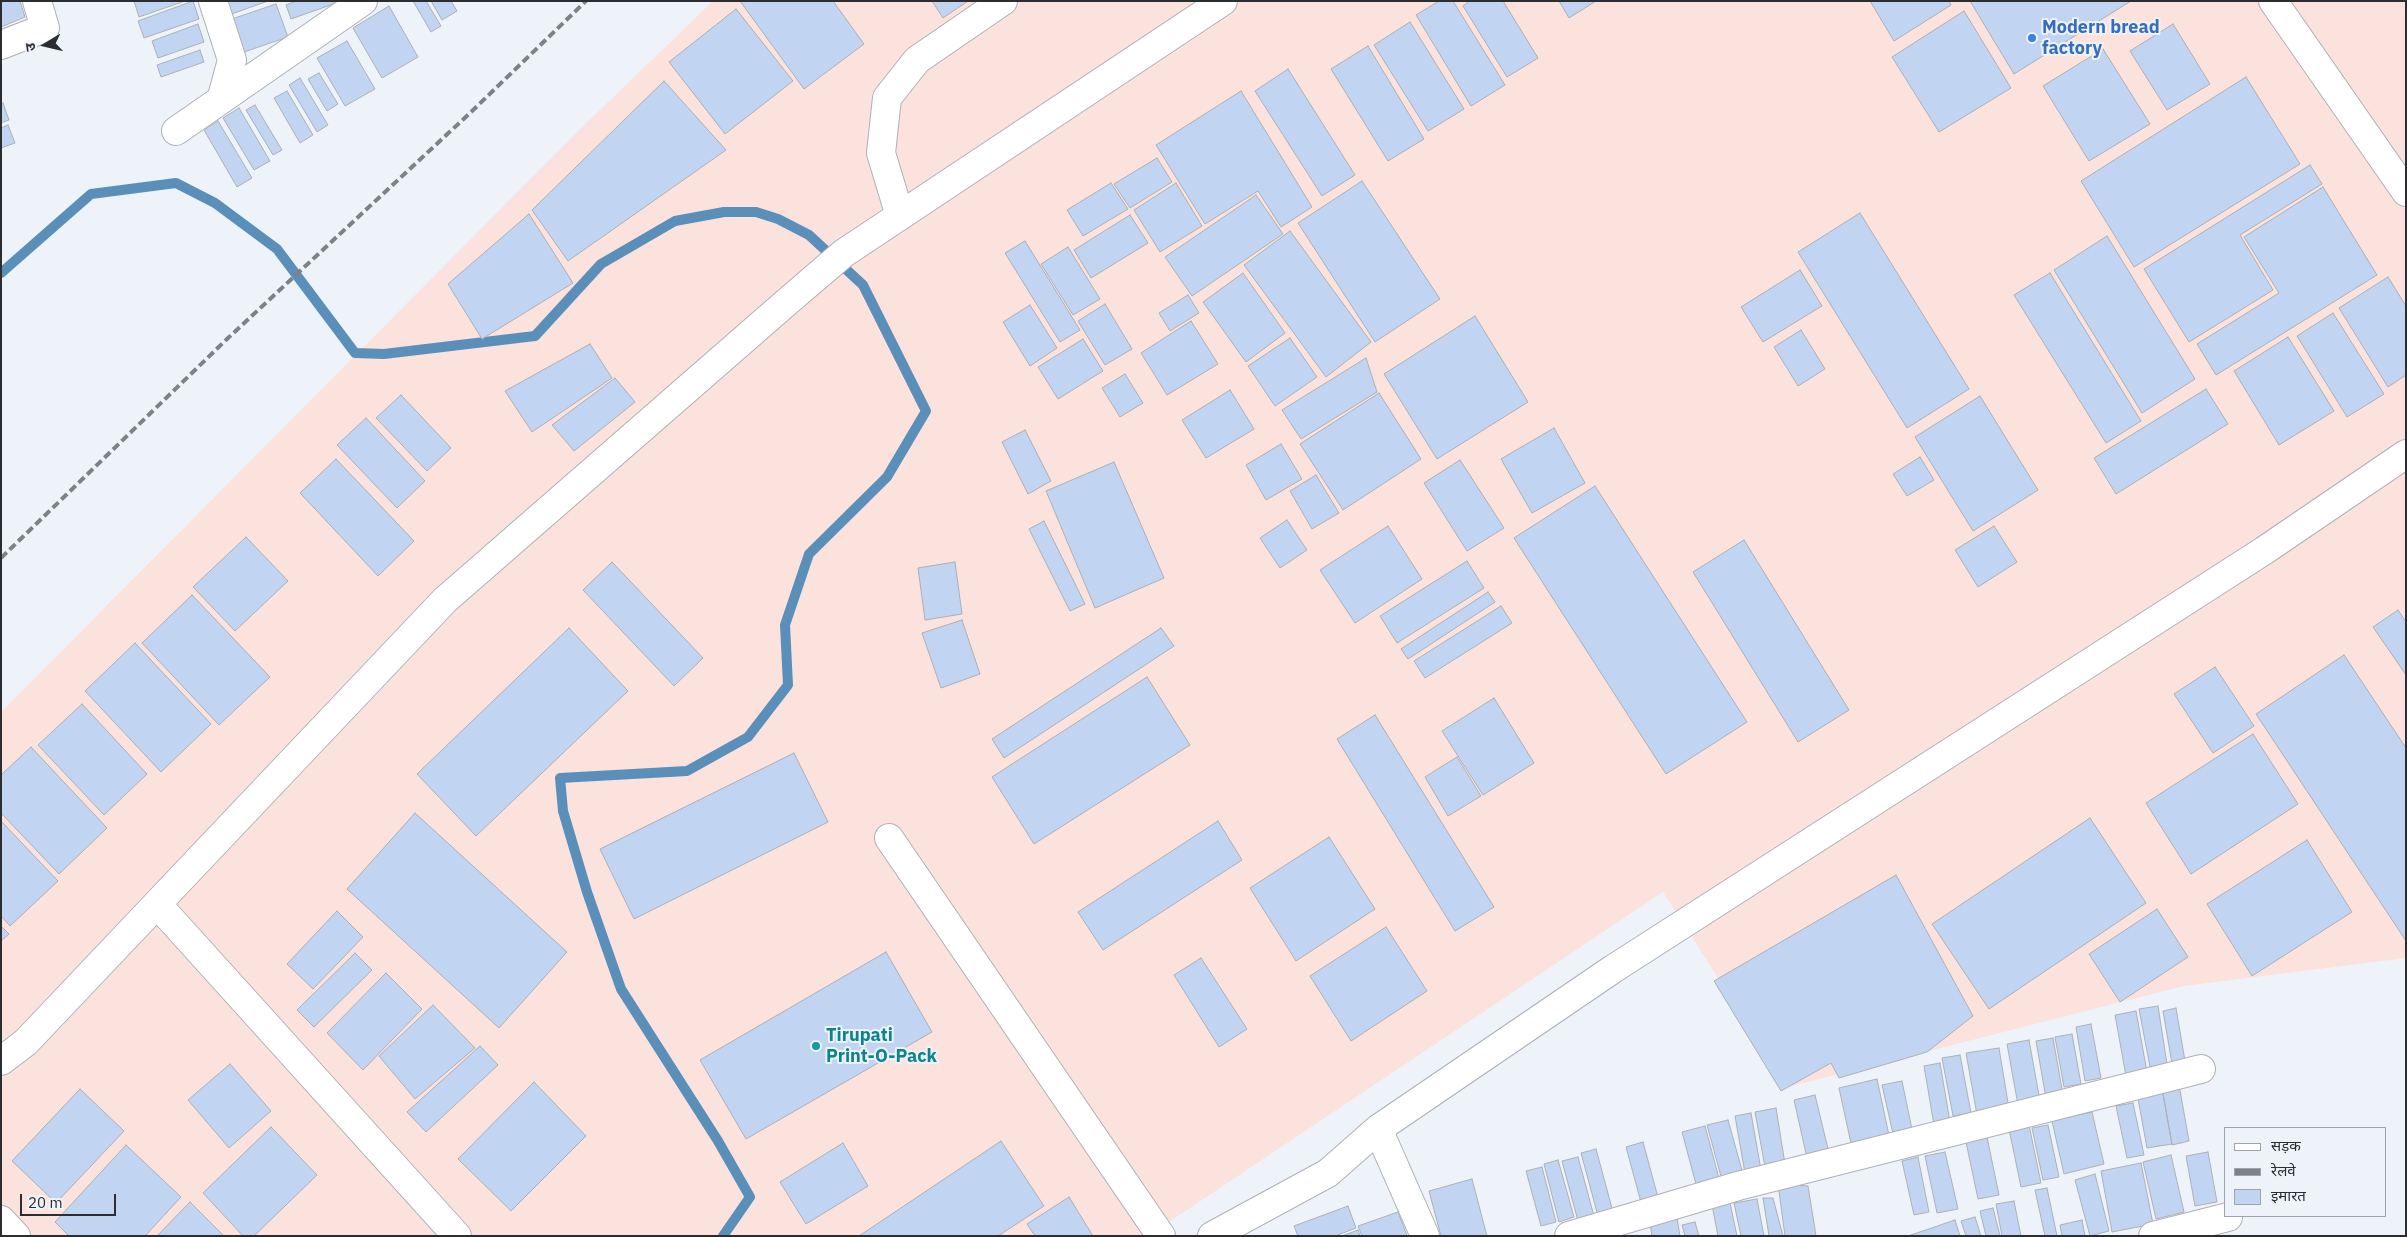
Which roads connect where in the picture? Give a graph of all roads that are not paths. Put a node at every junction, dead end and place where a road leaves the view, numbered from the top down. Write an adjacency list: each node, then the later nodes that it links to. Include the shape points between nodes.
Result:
1 (38, 1): 7 (street, via 45,28)
2 (213, 1): 8 (street, via 232,60)
3 (1003, 1): 11 (street, via 917,60 888,98 881,153)
4 (1223, 1): 11 (street)
5 (2273, 1): 10 (street)
6 (355, 4): 8 (street)
7 (1, 45)
8 (222, 97): 9 (street)
9 (176, 131)
10 (2406, 192)
11 (900, 216): 14 (street, via 844,253 445,600)
12 (2406, 454): 17 (street, via 2265,550 1613,969)
13 (889, 838): 22 (street)
14 (157, 904): 15 (street, via 26,1042); 21 (street)
15 (1, 1061)
16 (2201, 1069): 25 (street, via 1738,1186)
17 (1378, 1129): 23 (street, via 1328,1173); 24 (street)
18 (2224, 1217): 26 (street)
19 (1, 1220): 20 (street)
20 (16, 1236)
21 (458, 1236)
22 (1161, 1236)
23 (1212, 1236)
24 (1425, 1236)
25 (1570, 1236)
26 (2153, 1236)

